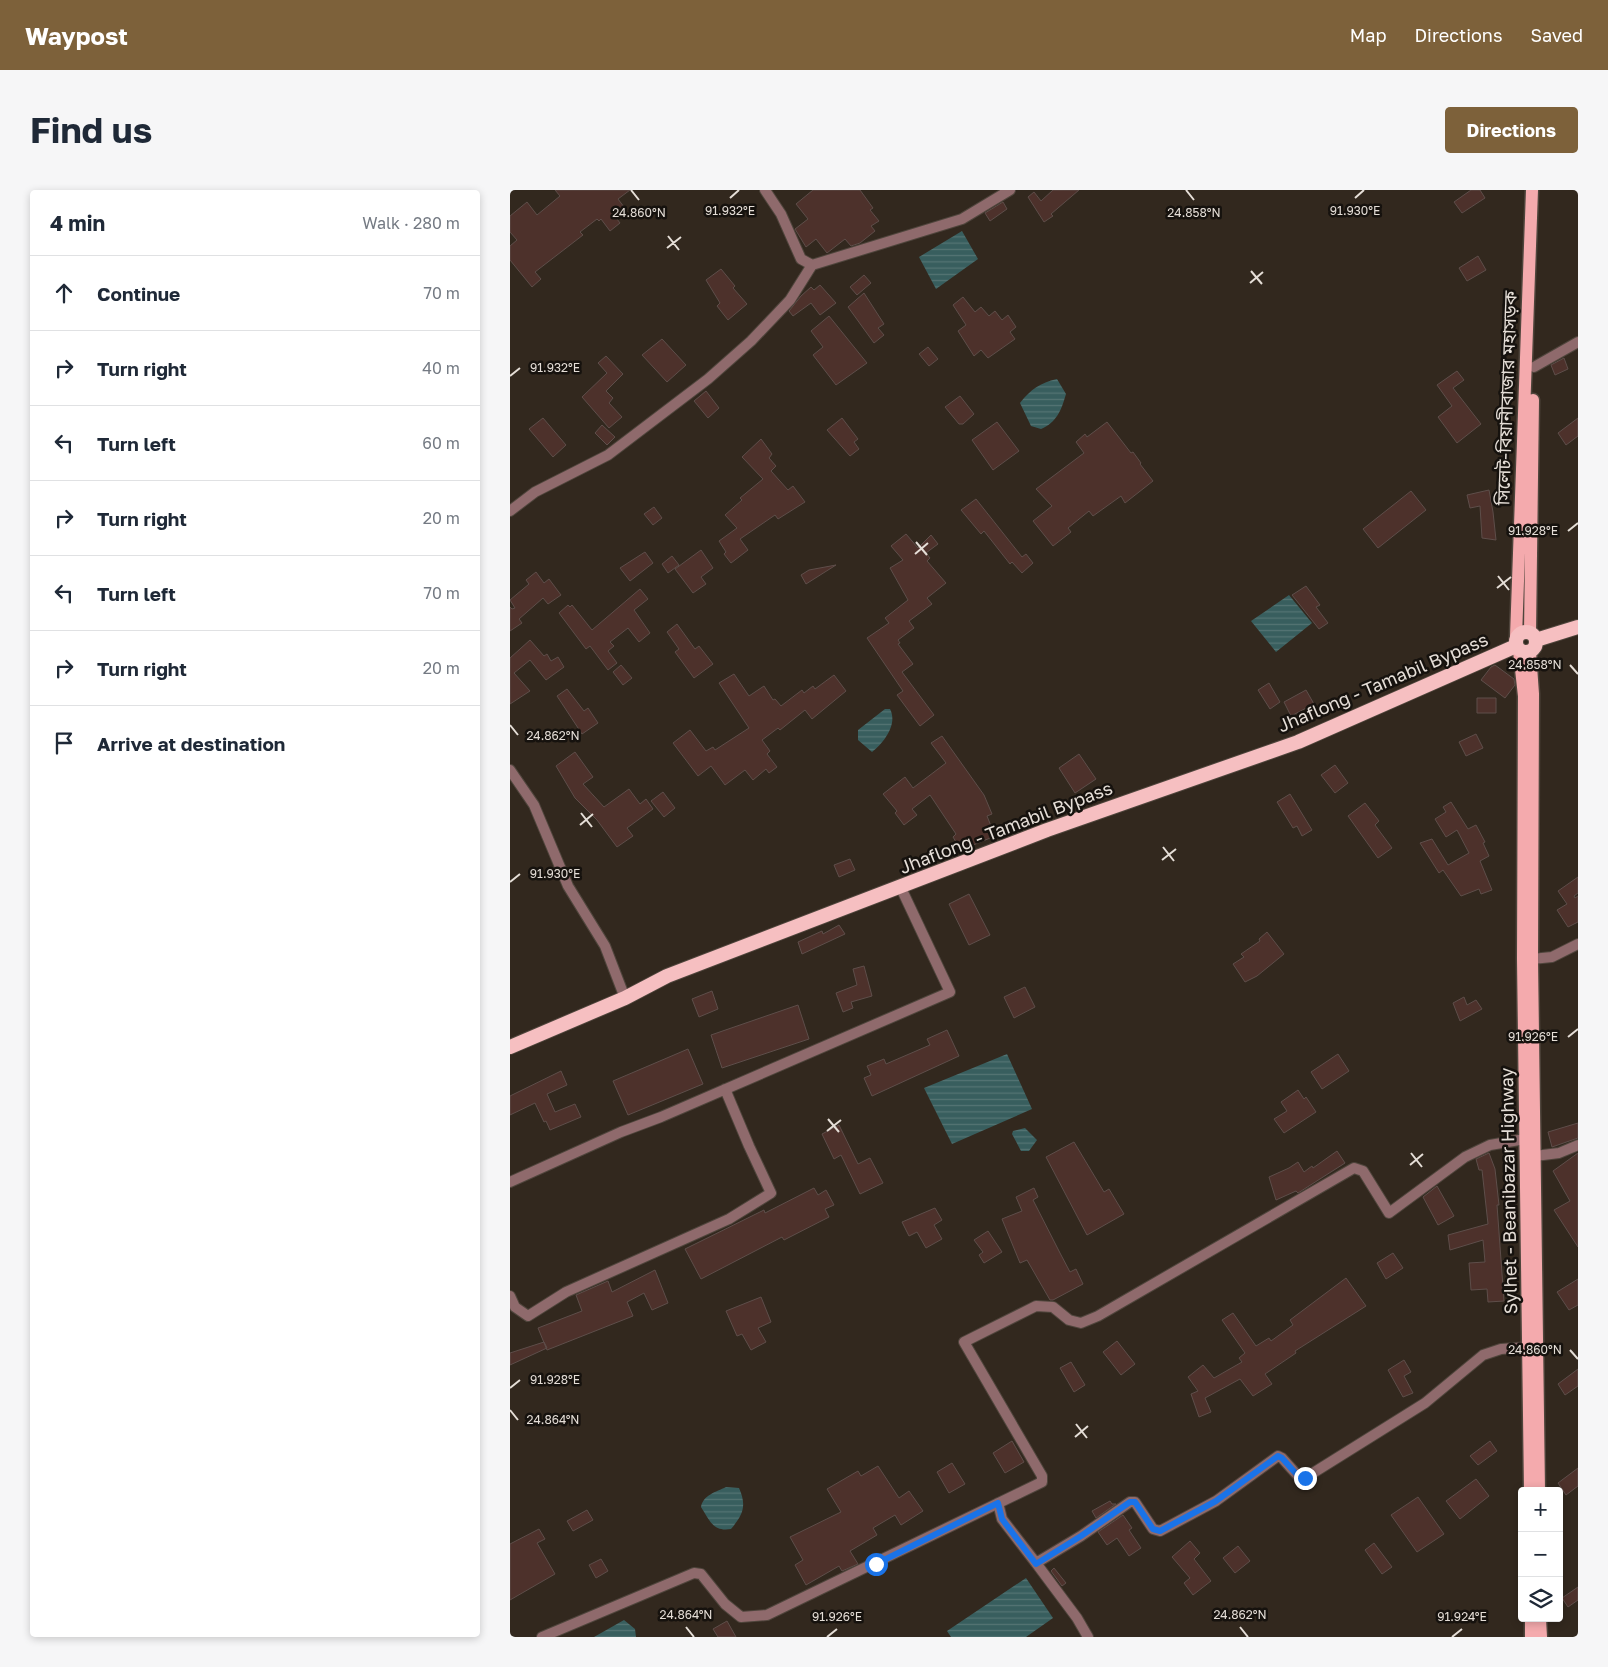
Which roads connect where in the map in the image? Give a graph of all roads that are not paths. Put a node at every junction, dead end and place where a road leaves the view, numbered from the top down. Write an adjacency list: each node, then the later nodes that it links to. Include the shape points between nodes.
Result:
1 (765, 190): 5 (street, via 801,259)
2 (1010, 190): 5 (street, via 962,219)
3 (1532, 190): 10 (main road, সিলেট-বিয়ানীবাজার মহাসড়ক)
4 (1540, 190): 7 (main road, সিলেট-বিয়ানীবাজার মহাসড়ক)
5 (812, 266): 8 (street, via 790,300 708,379 608,455 536,492)
6 (1578, 342): 7 (street)
7 (1534, 367): 10 (main road, সিলেট-বিয়ানীবাজার মহাসড়ক)
8 (510, 511)
9 (1578, 627): 10 (highway, Jhaflong - Tamabil Bypass)
10 (1525, 643): 12 (highway, Jhaflong - Tamabil Bypass, via 1298,742 1047,830); 14 (main road, Sylhet - Beanibazar Highway, via 1533,694); 18 (main road, Sylhet - Beanibazar Highway)
11 (510, 770): 15 (street, via 534,805 568,886 605,946)
12 (901, 888): 15 (highway, Jhaflong - Tamabil Bypass, via 667,976); 17 (street, via 950,992)
13 (1578, 944): 14 (street, via 1552,956)
14 (1532, 959): 20 (main road, Sylhet - Beanibazar Highway)
15 (625, 998): 16 (highway, Jhaflong - Tamabil Bypass)
16 (510, 1046)
17 (725, 1089): 21 (street); 22 (street, via 771,1193 729,1219 566,1292 528,1316 515,1307)
18 (1525, 1139): 23 (main road, Sylhet - Beanibazar Highway); 26 (street, via 1490,1145 1465,1158 1389,1213 1363,1171 1354,1168 1098,1316 1080,1323 1069,1320 1053,1307 1036,1306 964,1342 1042,1476 1042,1482)
19 (1578, 1145): 20 (street, via 1559,1153)
20 (1535, 1156): 25 (main road, Sylhet - Beanibazar Highway)
21 (510, 1182)
22 (510, 1296)
23 (1528, 1348): 24 (main road, Sylhet - Beanibazar Highway); 27 (street, via 1501,1349 1483,1355 1425,1403 1305,1478 1299,1477 1278,1456 1216,1501 1160,1531 1153,1529 1135,1502 1130,1502)
24 (1530, 1487)
25 (1539, 1487)
26 (998, 1503): 27 (street, via 1002,1519); 30 (street, via 767,1614 740,1617 724,1604 701,1574 694,1572)
27 (1036, 1564): 31 (street)
28 (1531, 1622): 32 (main road)
29 (1540, 1622): 33 (main road)
30 (542, 1637)
31 (1088, 1637)
32 (1531, 1637)
33 (1540, 1637)

